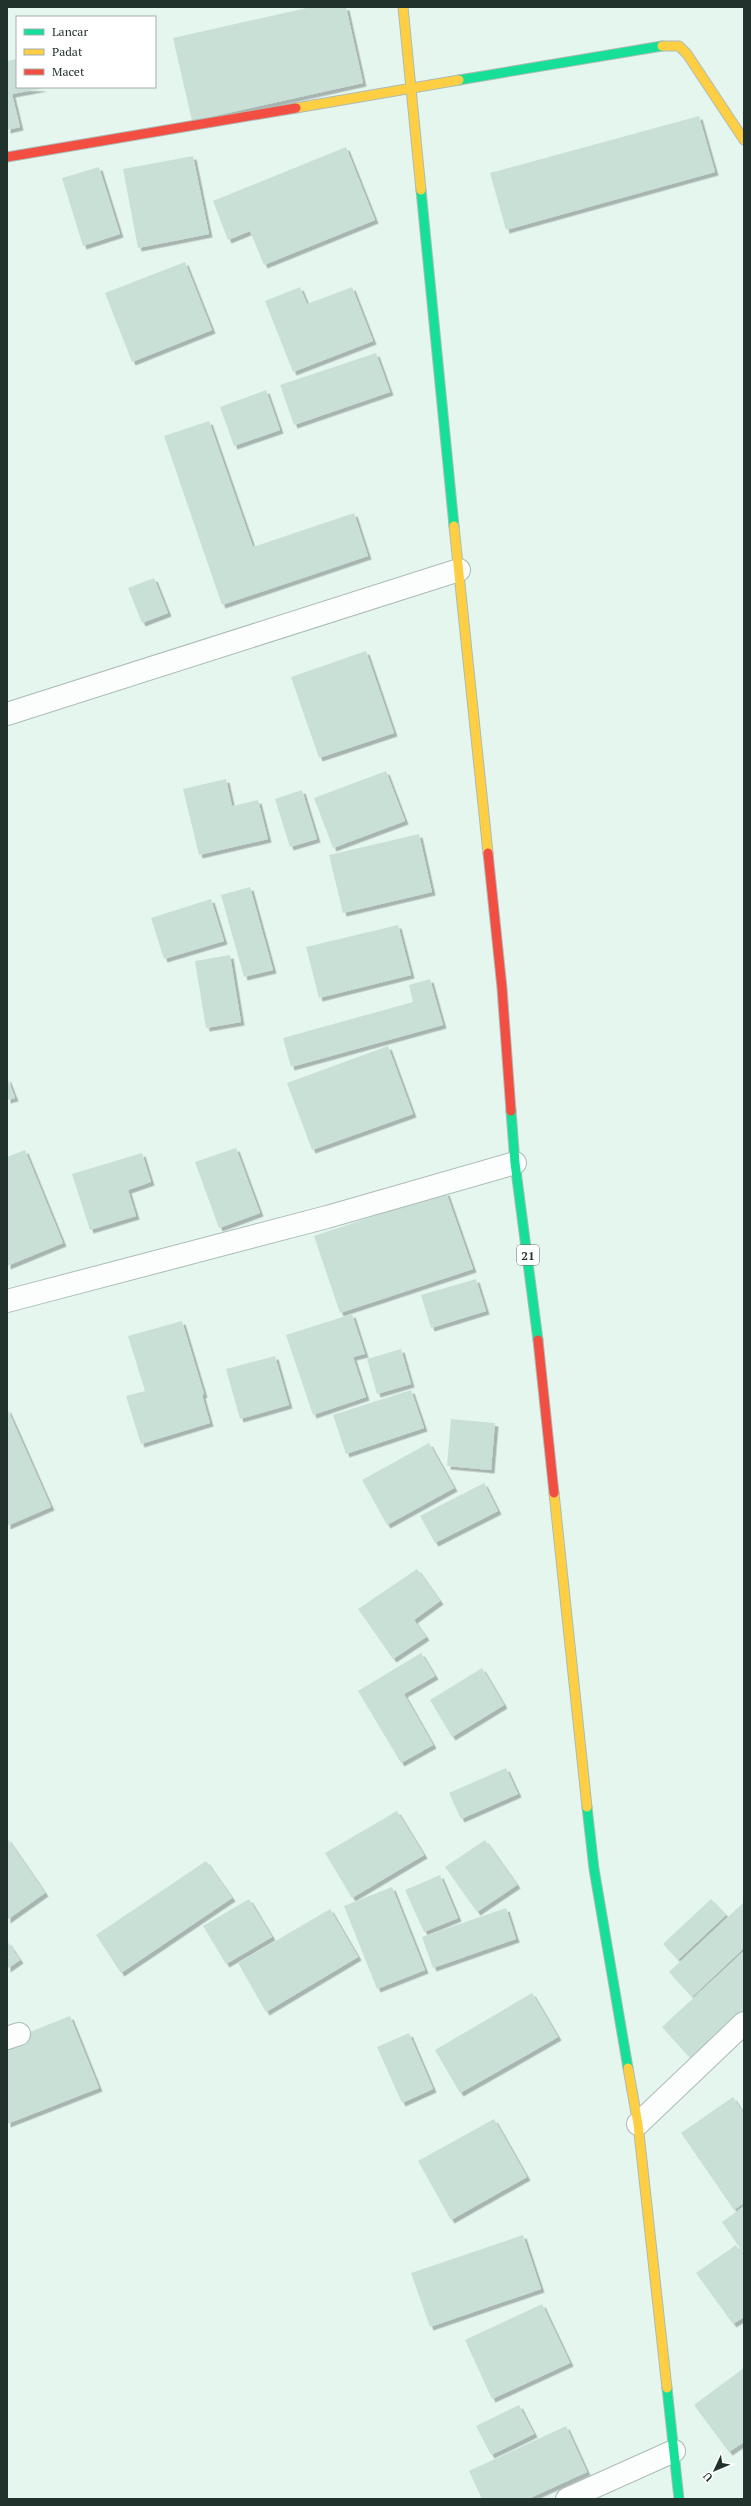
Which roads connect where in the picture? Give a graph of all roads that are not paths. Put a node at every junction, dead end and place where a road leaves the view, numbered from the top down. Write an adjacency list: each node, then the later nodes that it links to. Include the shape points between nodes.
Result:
1 (403, 7): 2 (main road, 21)
2 (411, 90): 3 (main road, via 667,45 679,46); 4 (main road); 5 (main road, 21)
3 (744, 140)
4 (7, 157)
5 (459, 570): 6 (street); 7 (main road, 21, via 502,988)
6 (7, 714)
7 (515, 1163): 8 (street, via 327,1217); 10 (main road, 21, via 530,1267 594,1869)
8 (7, 1301)
9 (744, 2023): 10 (street)
10 (638, 2124): 11 (main road, 21)
11 (674, 2451): 12 (street); 13 (main road, 21)
12 (567, 2499)
13 (679, 2499)

